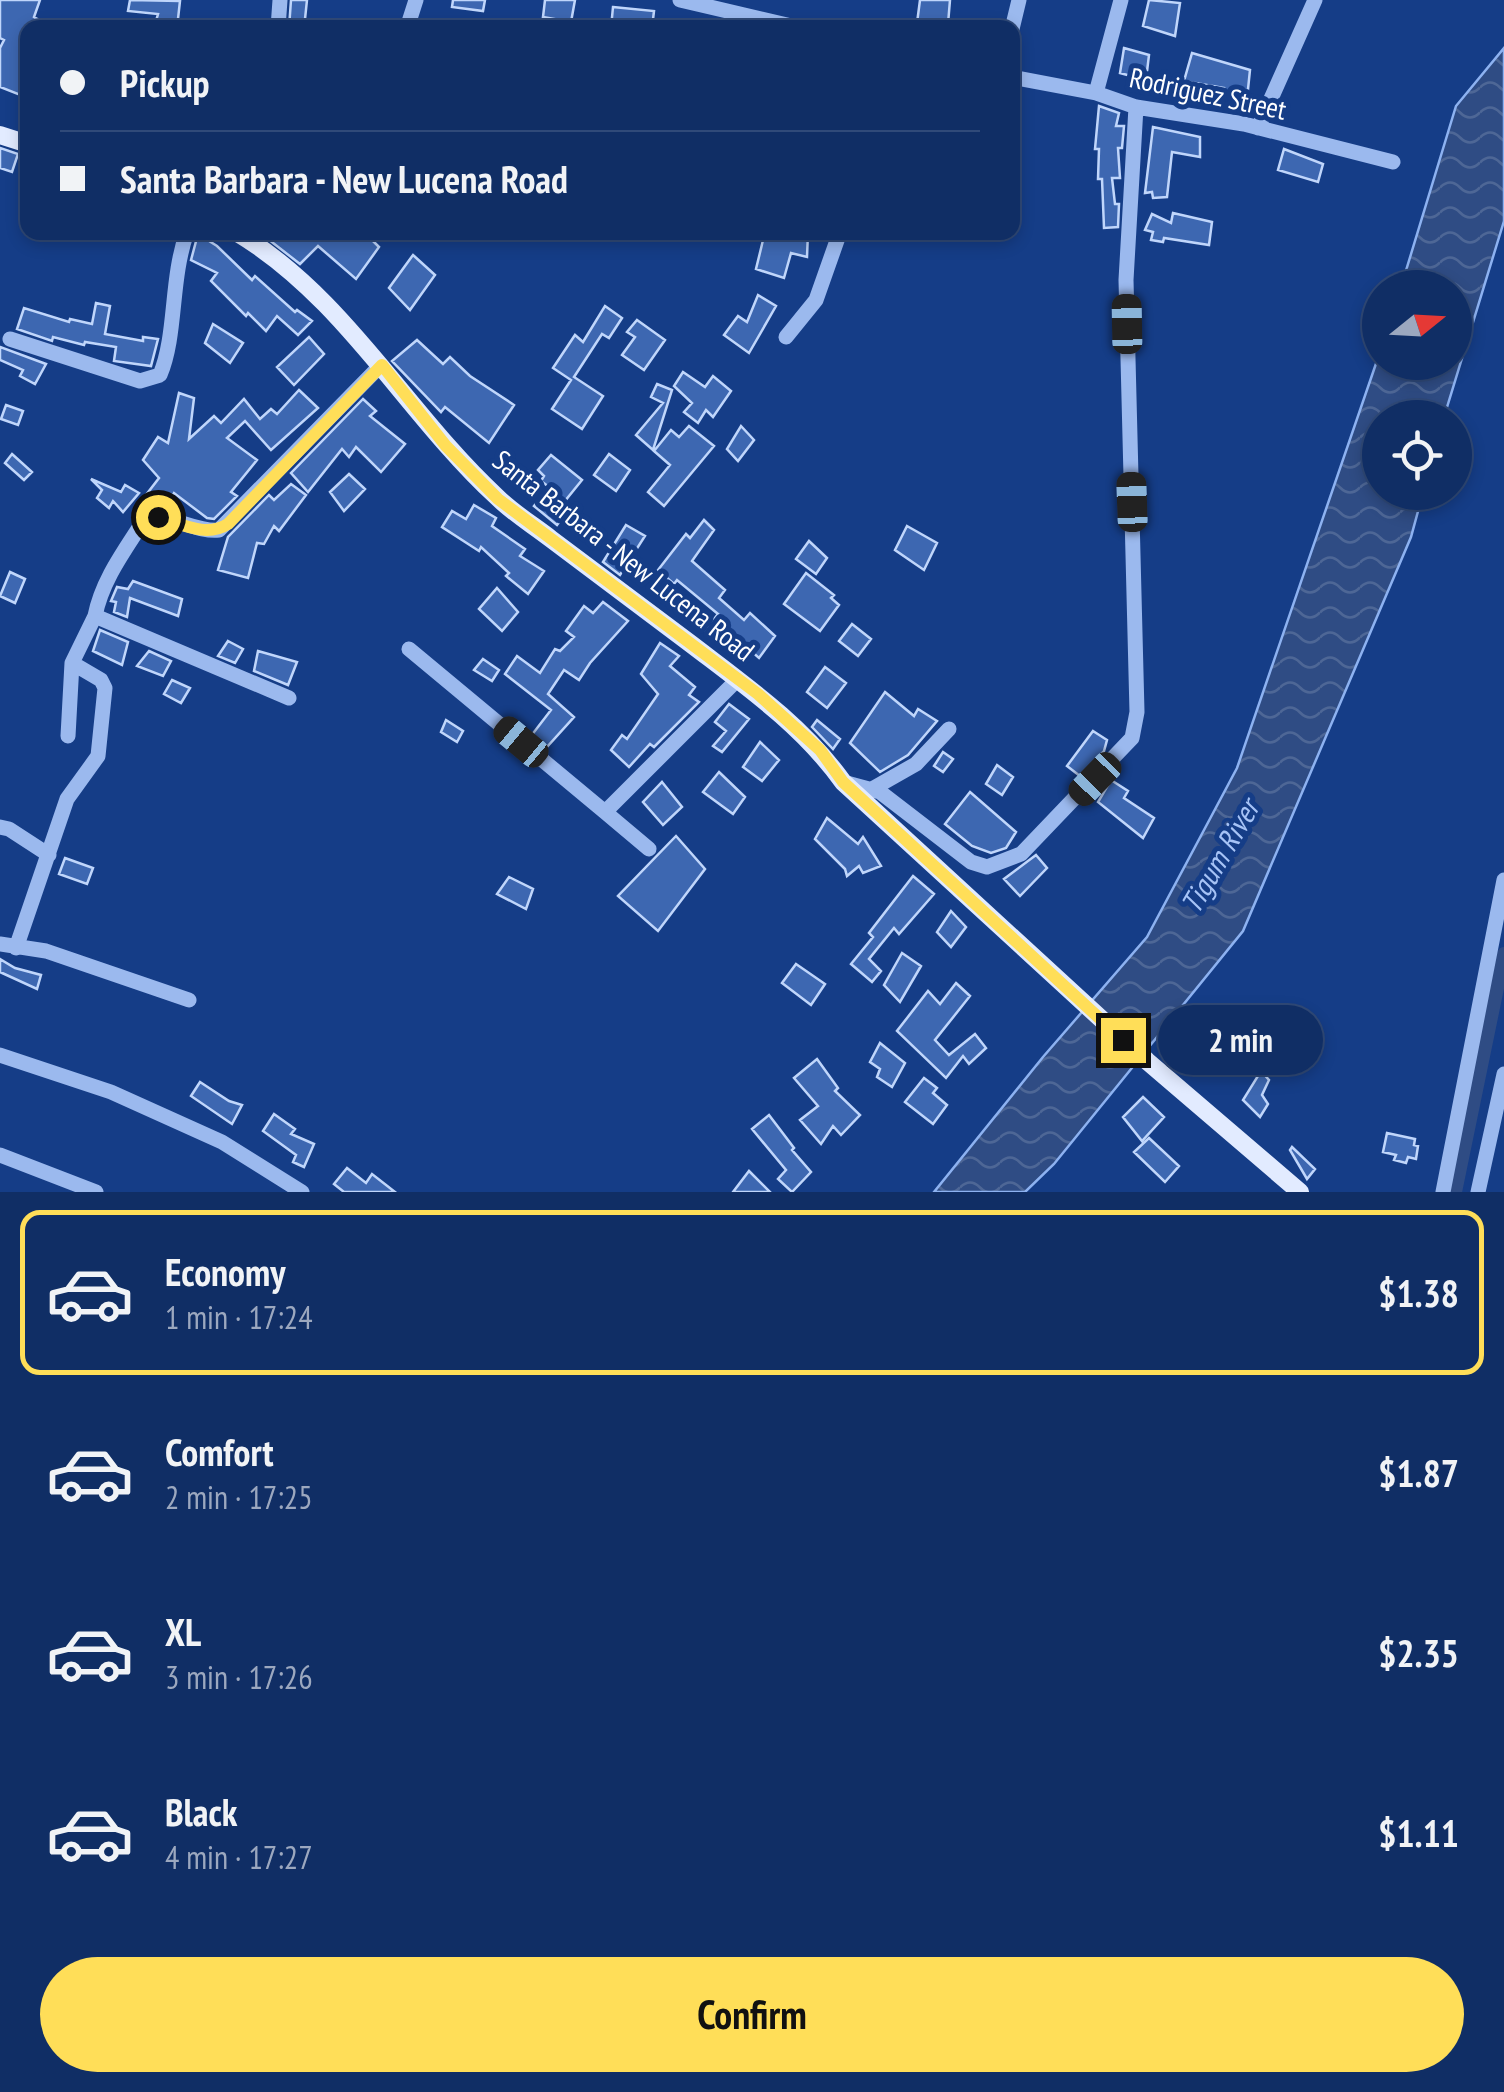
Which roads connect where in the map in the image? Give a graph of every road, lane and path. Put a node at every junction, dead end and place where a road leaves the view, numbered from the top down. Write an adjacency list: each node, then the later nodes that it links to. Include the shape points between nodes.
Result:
1 (680, 0): 4 (street)
2 (1121, 0): 6 (street)
3 (1315, 0): 8 (street)
4 (766, 20)
5 (1020, 79): 6 (street, Rodriguez Street)
6 (1096, 93): 7 (street, Rodriguez Street)
7 (1136, 107): 8 (street, Rodriguez Street); 24 (street, via 1126,280 1135,732 1048,828 1004,863 971,862)
8 (1258, 128): 9 (street, Rodriguez Street)
9 (1393, 162)
10 (184, 240): 14 (street, via 160,376 140,381)
11 (249, 240): 15 (main road, Santa Barbara - New Lucena Road, via 327,305)
12 (837, 240): 13 (street, via 816,300)
13 (786, 337)
14 (10, 339)
15 (382, 365): 16 (street, via 228,524 204,532 158,517 144,520 108,577); 19 (main road, Santa Barbara - New Lucena Road, via 498,499)
16 (95, 616): 18 (street); 20 (street)
17 (409, 648): 25 (street)
18 (72, 663): 22 (street); 28 (street, via 106,688 98,756 72,788)
19 (738, 679): 23 (main road, Santa Barbara - New Lucena Road, via 820,750); 25 (street)
20 (289, 698)
21 (948, 729): 24 (street, via 916,764)
22 (68, 736)
23 (843, 782): 24 (street); 37 (main road, Santa Barbara - New Lucena Road)
24 (872, 789)
25 (605, 812): 27 (street)
26 (0, 827): 28 (street)
27 (649, 850)
28 (49, 854): 30 (street)
29 (1504, 880): 38 (street)
30 (8, 946): 31 (street, via 46,951)
31 (188, 1000)
32 (0, 1054): 36 (street, via 111,1092 206,1135)
33 (1504, 1074): 39 (street)
34 (0, 1155): 35 (street)
35 (93, 1192)
36 (302, 1192)
37 (1300, 1192)
38 (1443, 1192)
39 (1478, 1192)

